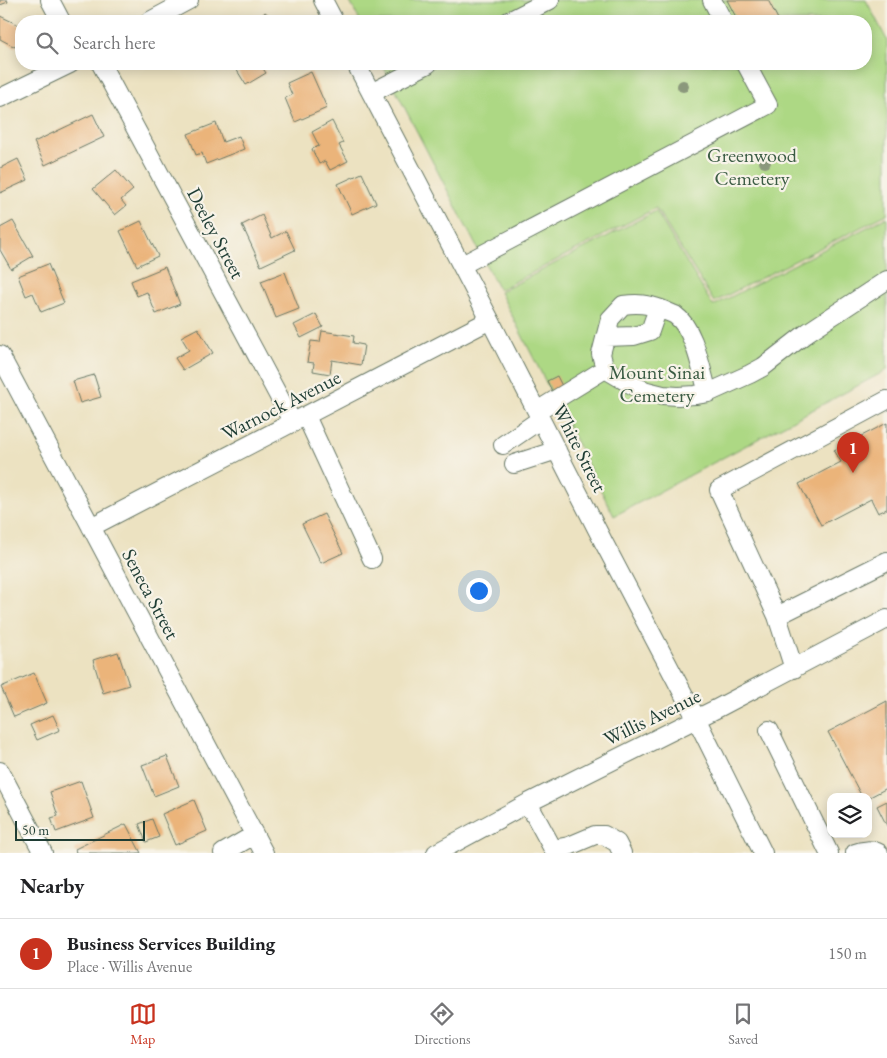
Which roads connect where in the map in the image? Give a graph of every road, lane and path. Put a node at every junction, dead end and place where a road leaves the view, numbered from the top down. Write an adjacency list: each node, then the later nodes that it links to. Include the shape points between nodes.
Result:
1 (50, 0): 6 (street)
2 (189, 0): 7 (street)
3 (323, 0): 8 (street)
4 (550, 0): 9 (street)
5 (712, 0): 10 (street)
6 (58, 15)
7 (161, 15)
8 (331, 15)
9 (521, 15)
10 (720, 15)
11 (58, 70): 17 (street)
12 (104, 70): 28 (street, Deeley Street)
13 (359, 70): 16 (street, White Street)
14 (416, 70): 16 (street)
15 (749, 70): 18 (street, via 768,105)
16 (371, 93): 18 (street, White Street)
17 (0, 98)
18 (462, 265): 21 (street, White Street)
19 (887, 280): 25 (street, via 808,332 763,367)
20 (658, 308): 22 (street, via 650,331 634,336); 22 (street, via 643,304 623,305 610,319); 25 (street, via 674,315 690,332)
21 (490, 320): 27 (street, White Street); 28 (street, Warnock Avenue)
22 (605, 337): 24 (street, via 601,354)
23 (0, 355): 32 (street, Seneca Street)
24 (605, 369): 25 (street, via 647,391 663,395); 27 (street)
25 (708, 393)
26 (887, 400): 35 (street, via 719,490)
27 (539, 415): 29 (street); 30 (street, White Street)
28 (299, 419): 32 (street, Warnock Avenue); 33 (street, Deeley Street)
29 (503, 445)
30 (557, 450): 31 (street); 38 (street, White Street)
31 (514, 464)
32 (91, 527): 42 (street, Seneca Street)
33 (372, 559)
34 (887, 561): 35 (street)
35 (777, 616): 37 (street)
36 (887, 619): 37 (street, Willis Avenue)
37 (794, 668): 38 (street, Willis Avenue)
38 (696, 718): 41 (street, Willis Avenue); 49 (street, White Street)
39 (769, 730): 50 (street)
40 (0, 771): 44 (street)
41 (528, 803): 43 (street); 47 (street, Willis Avenue)
42 (254, 835): 45 (street); 46 (street, Seneca Street)
43 (548, 851): 48 (street, via 604,835 616,843)
44 (44, 853)
45 (223, 853)
46 (264, 853)
47 (436, 853)
48 (622, 853)
49 (763, 853)
50 (829, 853)
51 (855, 853): 52 (street, via 867,850)
52 (879, 853)

